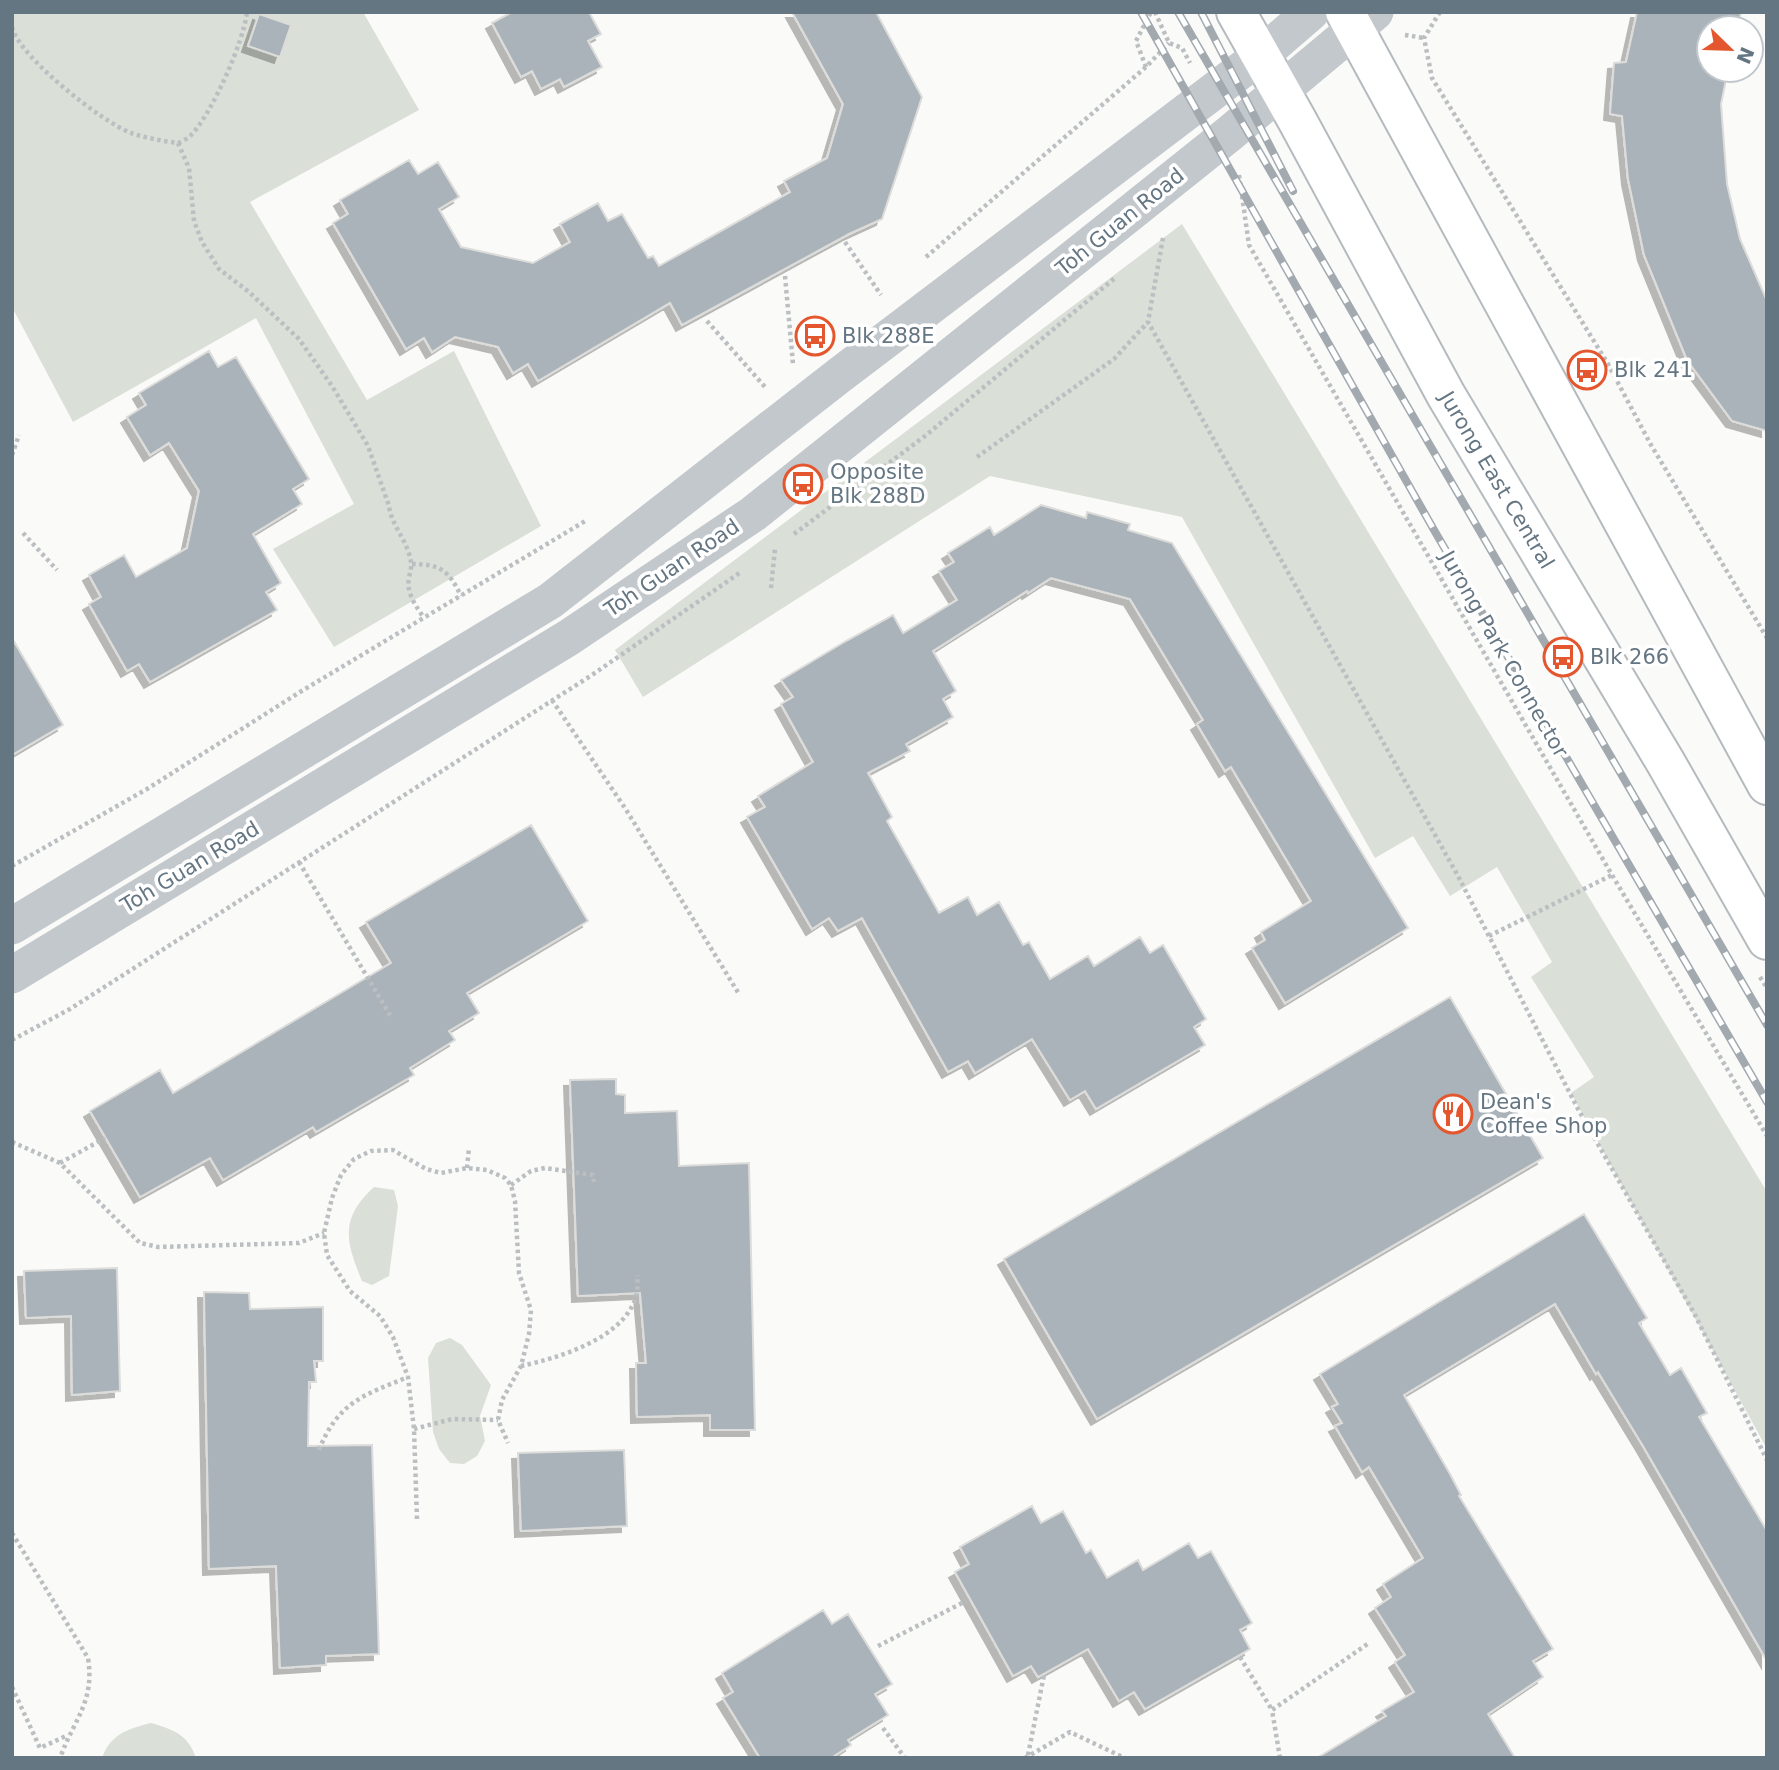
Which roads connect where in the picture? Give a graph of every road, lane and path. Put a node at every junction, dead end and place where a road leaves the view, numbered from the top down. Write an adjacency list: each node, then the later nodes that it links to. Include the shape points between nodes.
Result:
1 (247, 12): 11 (path, via 238,49 204,116 191,136)
2 (1153, 12): 9 (path, via 1136,41); 9 (path, via 1169,43)
3 (1236, 12): 8 (main road, Jurong East Central)
4 (1311, 12): 8 (street, Toh Guan Road)
5 (1440, 12): 41 (path, via 1424,38 1432,78 1608,364)
6 (1358, 18): 10 (street, Toh Guan Road); 43 (main road)
7 (12, 27): 11 (path, via 43,69 87,106 129,132)
8 (1260, 56): 10 (main road, Jurong East Central); 38 (street, Toh Guan Road)
9 (1146, 67): 15 (path)
10 (1282, 91): 40 (street, Toh Guan Road, via 753,514); 49 (main road, Jurong East Central, via 1446,396)
11 (178, 143): 34 (path, via 189,169 194,221 202,242 219,269 299,339 332,386 368,446)
12 (1239, 179): 46 (path, Jurong Park Connector, via 1249,245)
13 (1163, 238): 21 (path)
14 (845, 242): 18 (path)
15 (922, 261)
16 (785, 276): 23 (path)
17 (891, 288): 18 (path)
18 (881, 295): 19 (path)
19 (871, 303)
20 (707, 321): 26 (path)
21 (1148, 322): 30 (path, via 1114,359); 48 (path)
22 (803, 358): 23 (path)
23 (793, 365): 24 (path)
24 (784, 373)
25 (775, 380): 26 (path)
26 (765, 387): 27 (path)
27 (755, 395)
28 (19, 435): 29 (path)
29 (12, 455)
30 (977, 457)
31 (588, 519): 37 (path)
32 (23, 533): 35 (path)
33 (775, 549): 36 (path)
34 (412, 564): 37 (path, via 441,568); 39 (path, via 408,581 412,600)
35 (57, 570)
36 (771, 588)
37 (461, 596): 39 (path)
38 (550, 601): 40 (street); 47 (street, Toh Guan Road)
39 (424, 618): 45 (path, via 147,789)
40 (568, 638): 50 (street, Toh Guan Road)
41 (1767, 638)
42 (552, 700): 51 (path, via 625,808)
43 (1767, 785)
44 (299, 862): 52 (path)
45 (12, 866)
46 (1612, 875): 48 (path); 53 (path, Jurong Park Connector)
47 (12, 926)
48 (1489, 936): 69 (path, via 1578,1109 1694,1313)
49 (1767, 940)
50 (12, 975)
51 (739, 994)
52 (391, 1017)
53 (1767, 1136)
54 (105, 1138): 57 (path)
55 (12, 1142): 57 (path)
56 (469, 1149): 58 (path)
57 (60, 1163): 61 (path, via 140,1242 158,1247 299,1243)
58 (467, 1168): 60 (path, via 487,1170); 61 (path, via 441,1173 393,1150 371,1151 354,1159 341,1175)
59 (594, 1182): 60 (path, via 593,1175 545,1168 531,1171)
60 (511, 1185): 63 (path, via 519,1273 531,1310)
61 (324, 1233): 64 (path, via 327,1255 350,1291 380,1316)
62 (638, 1275): 63 (path, via 636,1298 605,1335 581,1348)
63 (520, 1366): 65 (path, via 502,1400)
64 (408, 1377): 66 (path); 68 (path, via 365,1394 341,1411)
65 (499, 1420): 66 (path, via 452,1419); 67 (path)
66 (414, 1429): 70 (path)
67 (508, 1443)
68 (319, 1450)
69 (1767, 1460)
70 (417, 1519)
71 (12, 1533): 80 (path, via 88,1658 88,1699)
72 (966, 1601): 74 (path)
73 (1369, 1643): 78 (path)
74 (878, 1646)
75 (1240, 1657): 78 (path)
76 (1044, 1675): 81 (path)
77 (12, 1687): 80 (path, via 40,1748)
78 (1272, 1710): 85 (path)
79 (883, 1728): 83 (path)
80 (68, 1735): 82 (path)
81 (1026, 1757): 84 (path, via 1070,1732)
82 (60, 1758)
83 (905, 1758)
84 (1125, 1758)
85 (1280, 1758)

